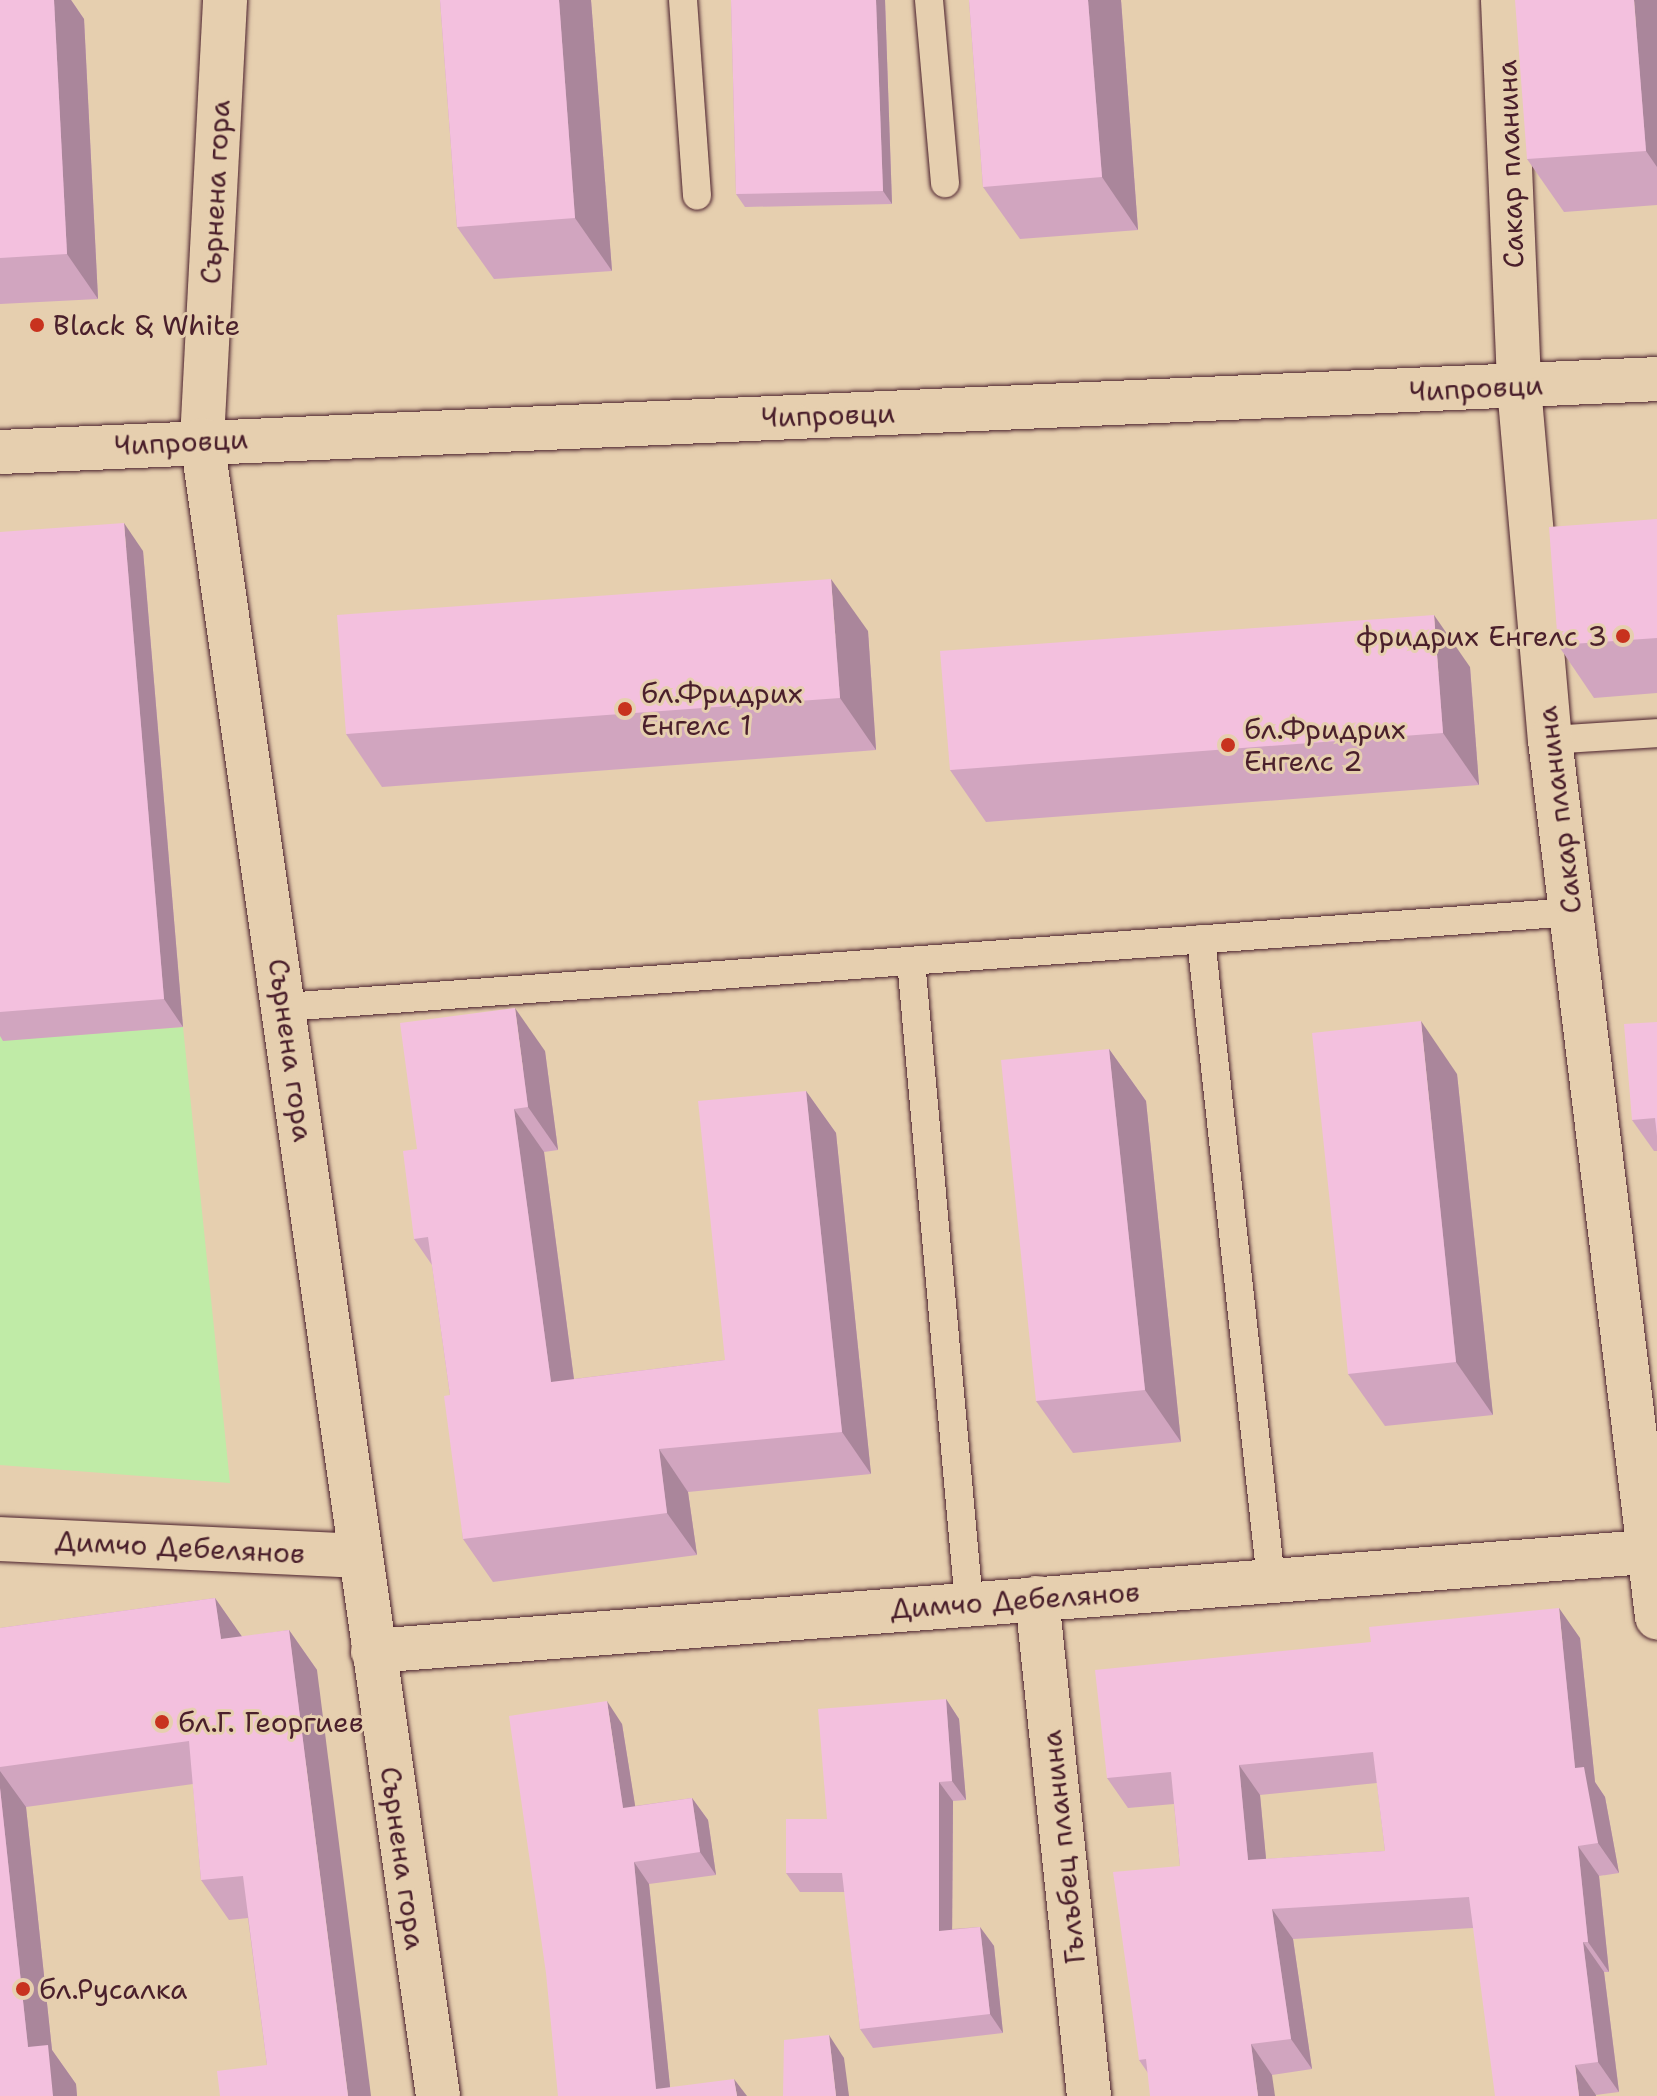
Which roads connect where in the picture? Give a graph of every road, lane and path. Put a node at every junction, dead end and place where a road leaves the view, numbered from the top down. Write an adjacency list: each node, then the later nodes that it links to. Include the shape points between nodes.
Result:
1 (225, 0): 9 (street, Сърнена гора)
2 (683, 0): 6 (lane)
3 (929, 0): 5 (lane)
4 (1503, 0): 8 (street, Сакар планина)
5 (945, 183)
6 (697, 196)
7 (1657, 379): 8 (street, Чипровци)
8 (1519, 387): 9 (street, Чипровци); 12 (street, Сакар планина)
9 (202, 440): 10 (street, Чипровци); 16 (street, Сърнена гора)
10 (0, 452)
11 (1657, 733): 12 (lane)
12 (1550, 740): 13 (street, Сакар планина)
13 (1571, 912): 14 (lane); 18 (street, Сакар планина)
14 (1201, 939): 15 (lane); 20 (lane)
15 (911, 961): 16 (lane); 22 (lane)
16 (285, 1007): 19 (street, Сърнена гора)
17 (0, 1539): 19 (street, Димчо Дебелянов)
18 (1654, 1552): 20 (street, Димчо Дебелянов); 23 (street, Сакар планина)
19 (361, 1556): 24 (street, Сърнена гора)
20 (1271, 1580): 21 (street, Димчо Дебелянов)
21 (1037, 1598): 22 (street, Димчо Дебелянов); 26 (street, Гълъбец планина)
22 (969, 1603): 24 (street, Димчо Дебелянов)
23 (1657, 1617)
24 (373, 1651): 25 (street, Сърнена гора)
25 (438, 2096)
26 (1089, 2096)

